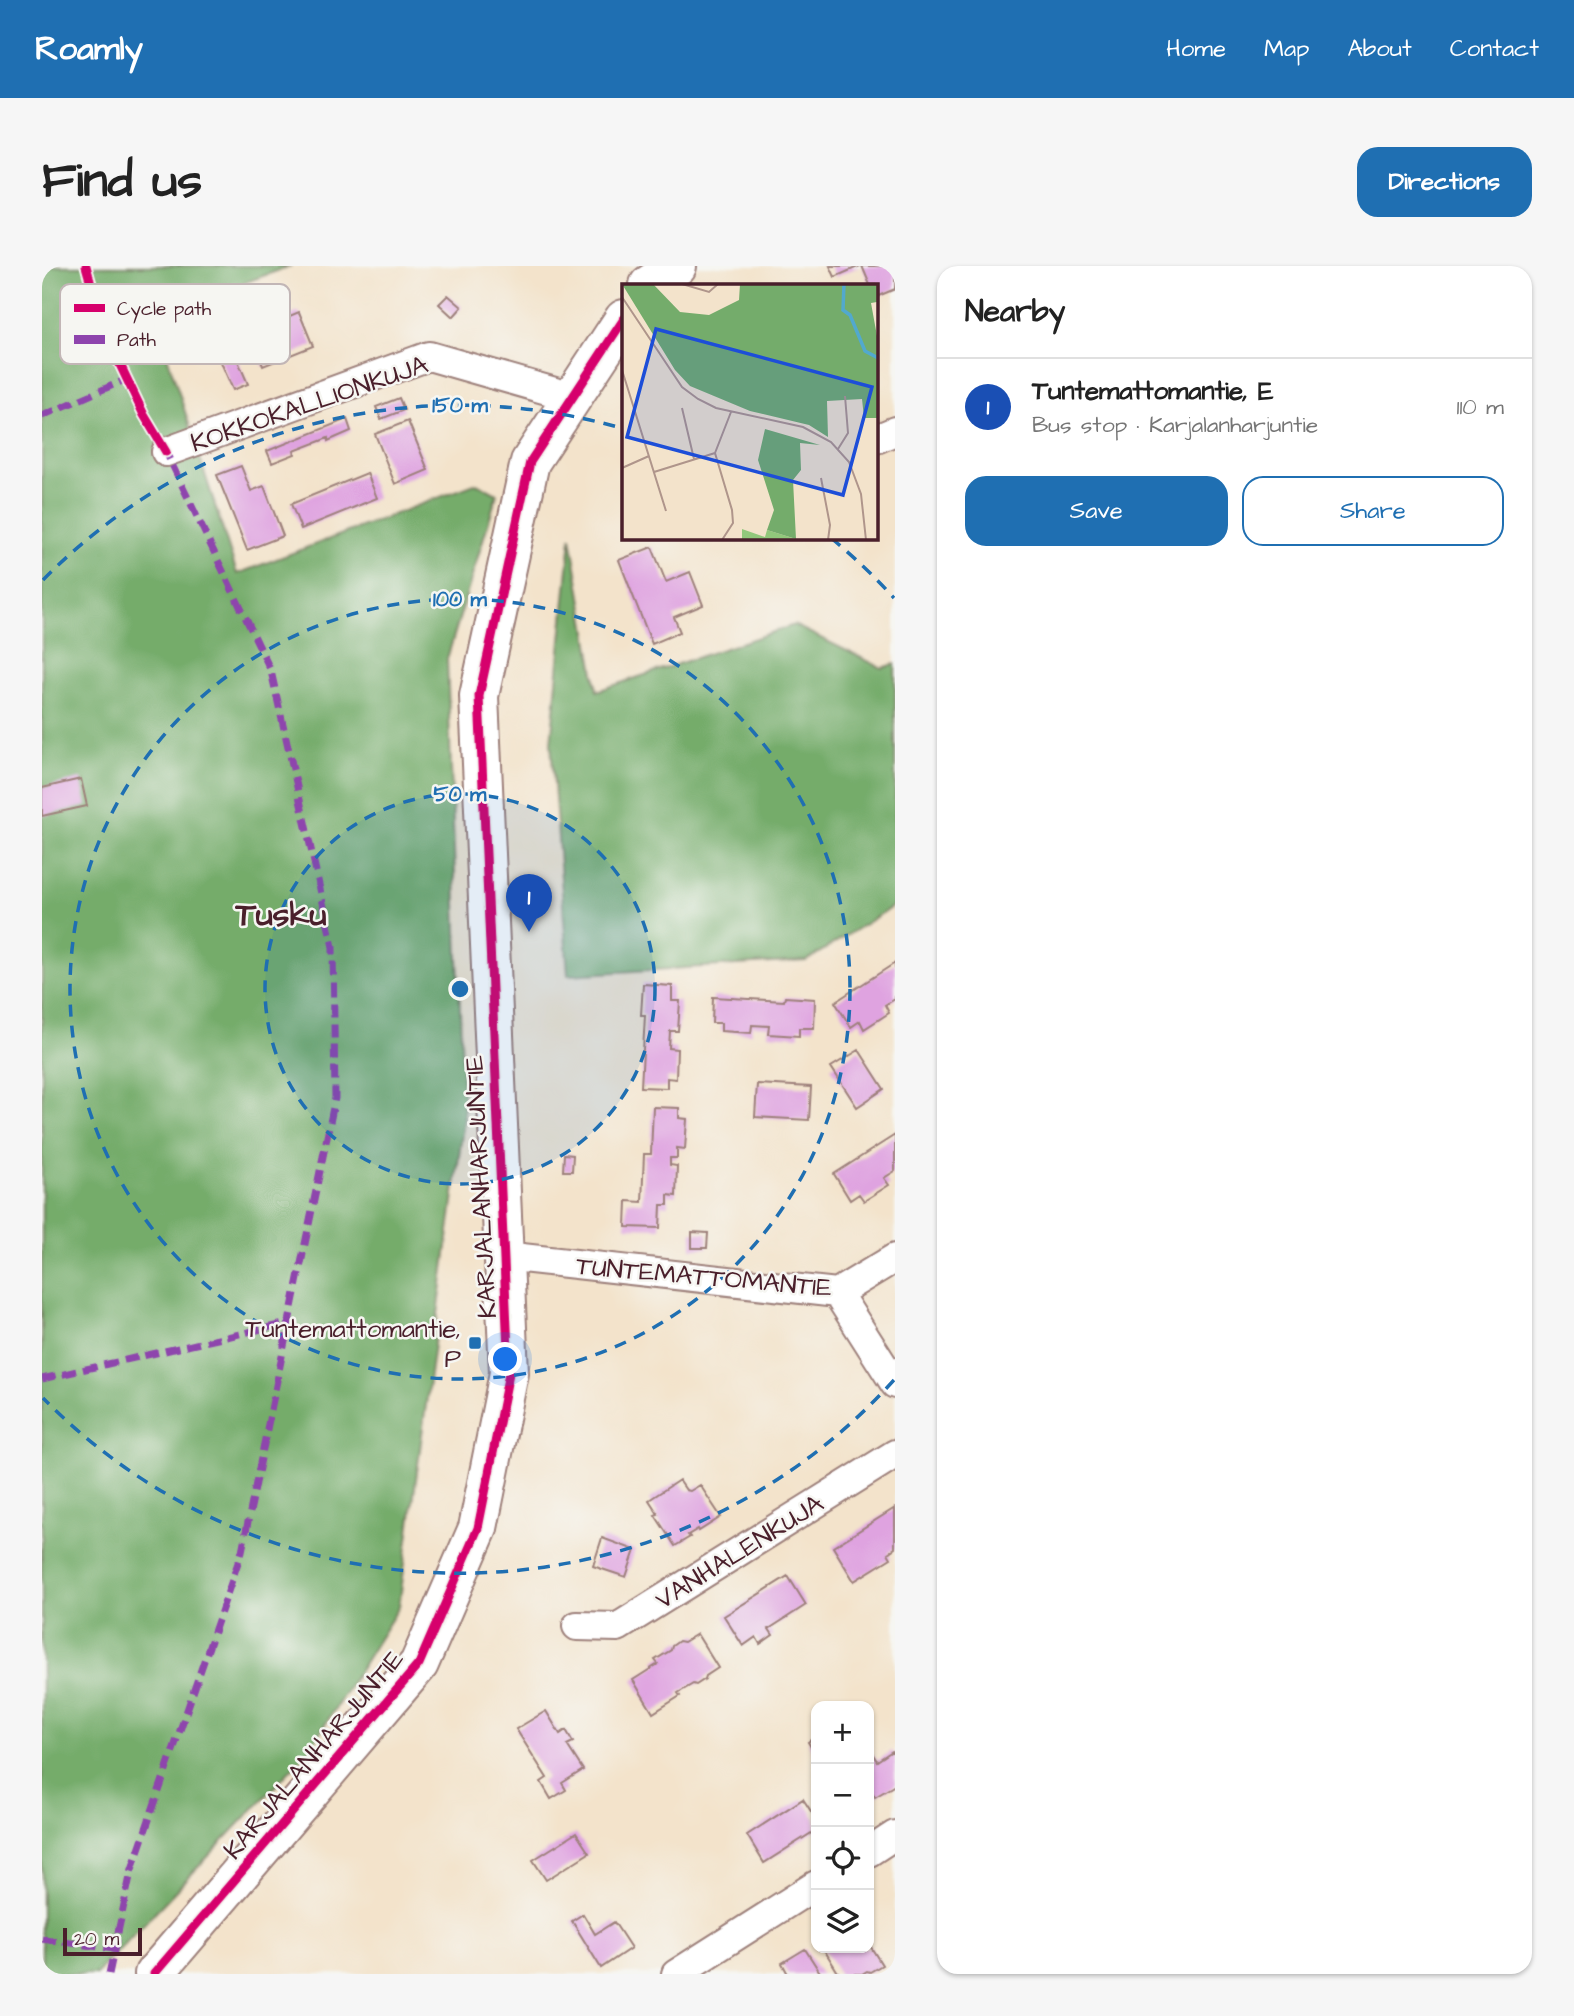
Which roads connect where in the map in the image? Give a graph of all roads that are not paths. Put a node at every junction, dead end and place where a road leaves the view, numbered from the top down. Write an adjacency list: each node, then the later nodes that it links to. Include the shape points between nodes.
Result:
1 (677, 266): 2 (street)
2 (650, 284)
3 (622, 322): 4 (street, KARJALANHARJUNTIE)
4 (572, 397): 7 (street, KOKKOKALLIONKUJA, via 429,356); 8 (street, KARJALANHARJUNTIE, via 530,462 479,696)
5 (895, 431): 6 (street)
6 (878, 438)
7 (166, 452)
8 (504, 1256): 10 (street, TUNTEMATTOMANTIE); 17 (street, KARJALANHARJUNTIE, via 509,1373 478,1528 419,1664)
9 (895, 1258): 10 (street, TUNTEMATTOMANTIE)
10 (837, 1293): 11 (street)
11 (895, 1384)
12 (895, 1454): 13 (street, VANHALENKUJA, via 618,1627)
13 (577, 1626)
14 (895, 1835): 15 (street)
15 (874, 1849)
16 (811, 1888): 18 (street)
17 (154, 1974)
18 (676, 1974)

